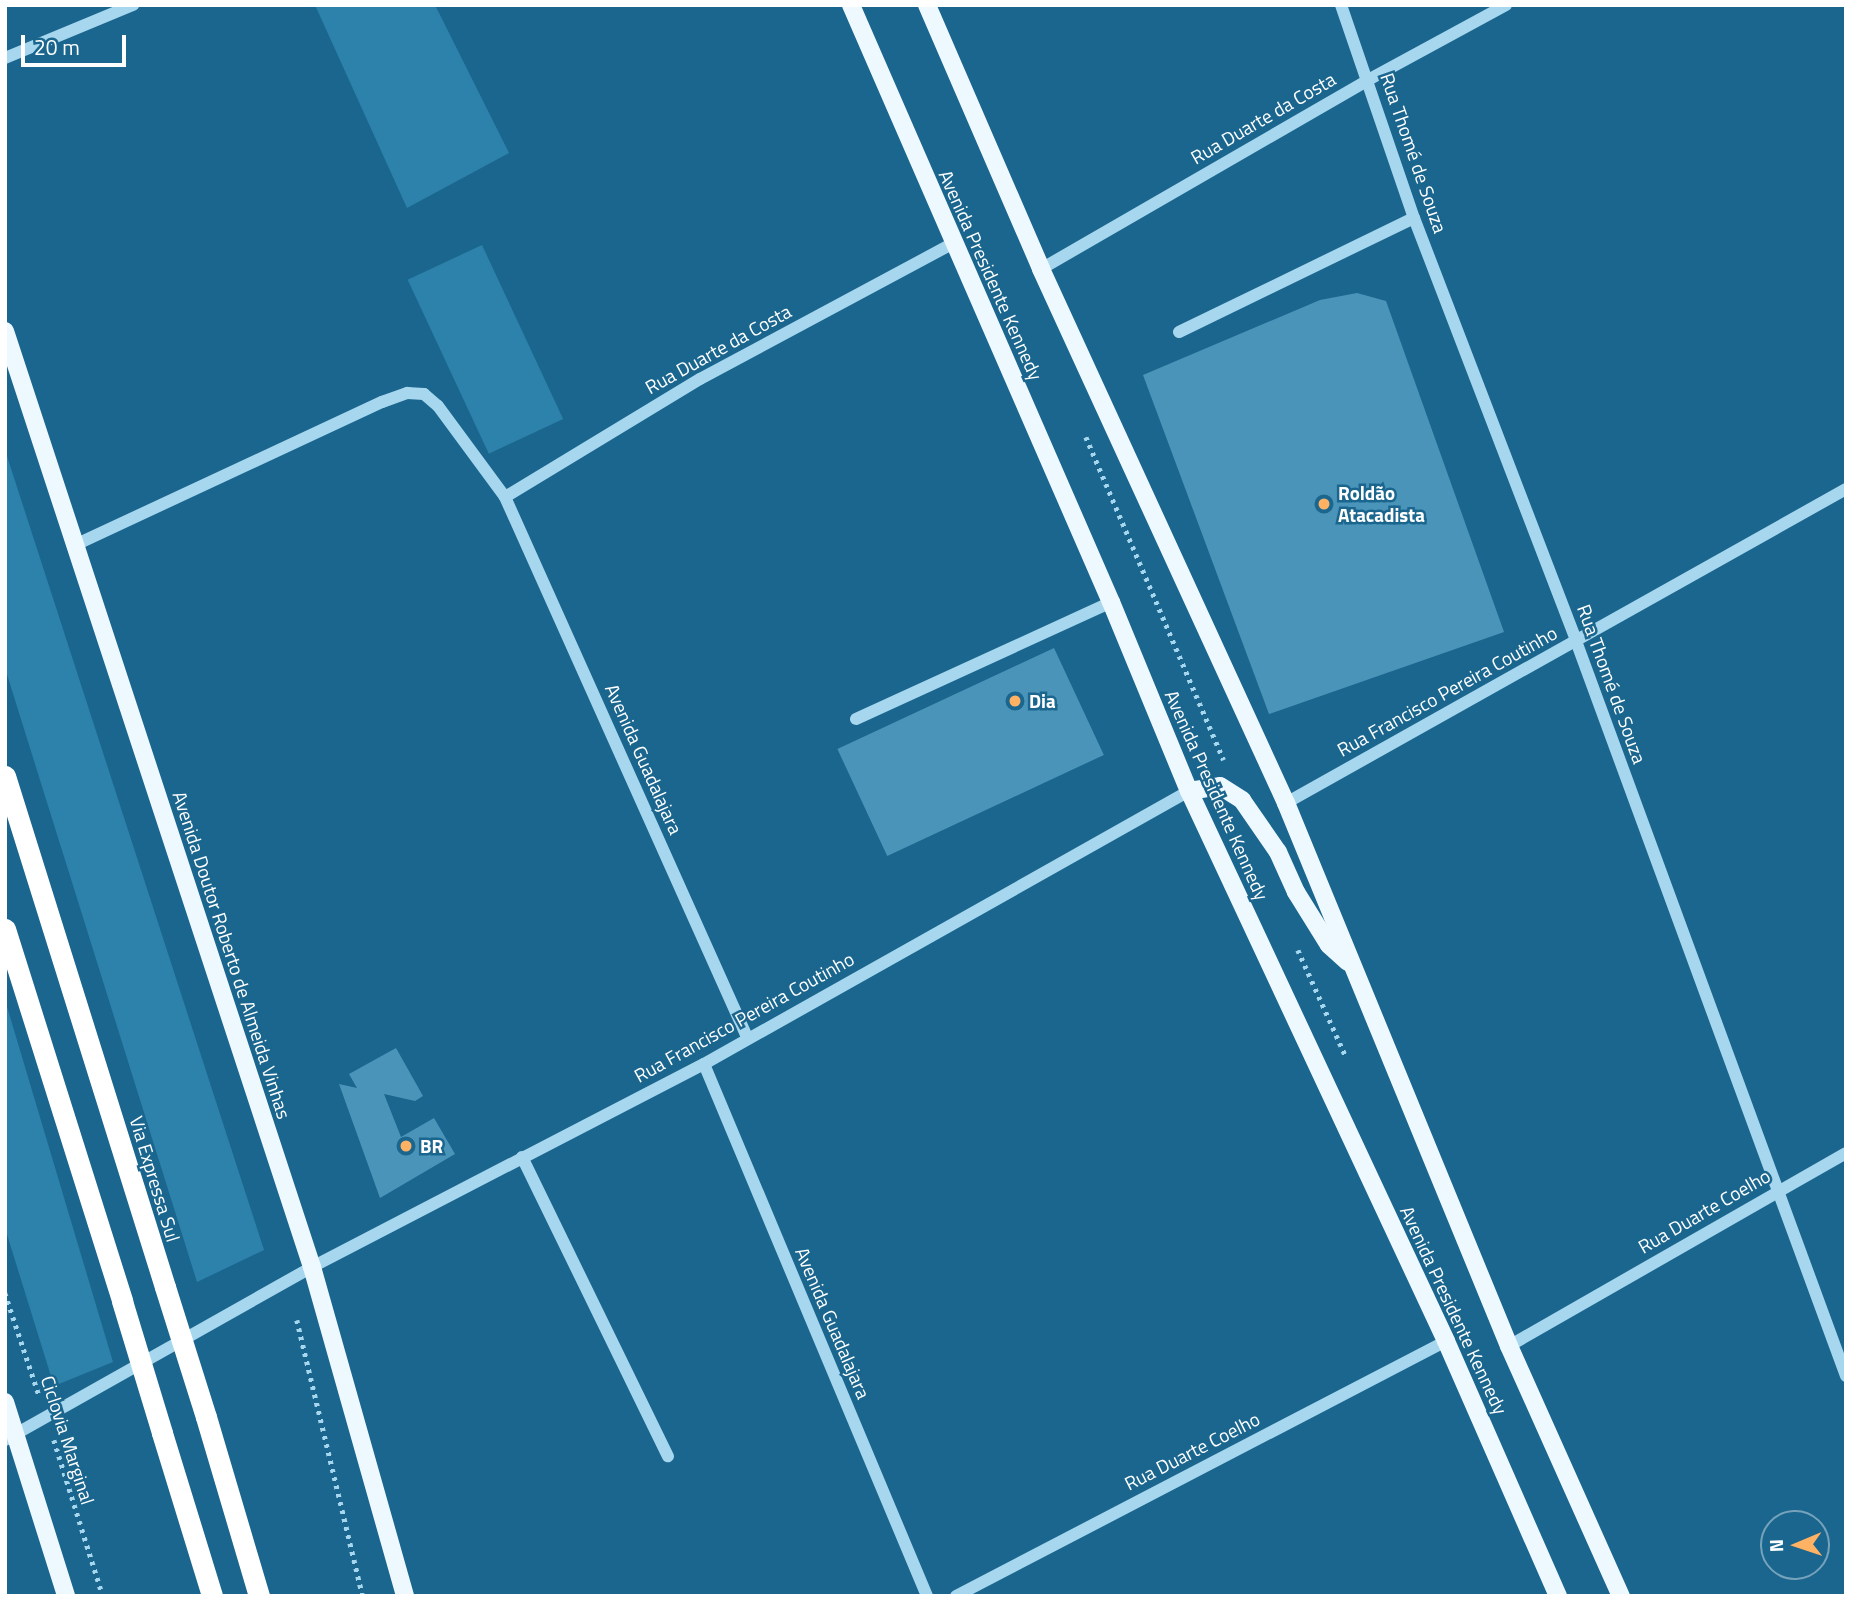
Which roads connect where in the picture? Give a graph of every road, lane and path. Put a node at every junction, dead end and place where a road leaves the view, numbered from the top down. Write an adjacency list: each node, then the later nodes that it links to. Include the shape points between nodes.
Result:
1 (133, 5): 6 (street)
2 (851, 5): 9 (main road, Avenida Presidente Kennedy)
3 (927, 5): 10 (main road, Avenida Presidente Kennedy)
4 (1341, 5): 7 (street, Rua Thomé de Souza)
5 (1506, 5): 7 (street, Rua Duarte da Costa)
6 (5, 58)
7 (1368, 80): 8 (street, Rua Thomé de Souza); 10 (street, Rua Duarte da Costa)
8 (1414, 218): 12 (street); 17 (street, Rua Thomé de Souza)
9 (954, 243): 14 (street, Rua Duarte da Costa, via 700,379); 16 (main road, Avenida Presidente Kennedy)
10 (1041, 269): 21 (main road, Avenida Presidente Kennedy)
11 (5, 331): 15 (main road, Avenida Doutor Roberto de Almeida Vinhas)
12 (1179, 332)
13 (1846, 489): 17 (street, Rua Francisco Pereira Coutinho)
14 (505, 497): 15 (street, Avenida Guadalajara, via 438,406 424,394 408,393); 24 (street, Avenida Guadalajara)
15 (75, 545): 29 (main road, Avenida Doutor Roberto de Almeida Vinhas)
16 (1111, 602): 18 (street); 20 (main road, Avenida Presidente Kennedy)
17 (1576, 641): 21 (street, Rua Francisco Pereira Coutinho); 28 (street, Rua Thomé de Souza)
18 (856, 719)
19 (5, 776): 41 (highway, Via Expressa Sul, bridge)
20 (1189, 791): 23 (main road, via 1220,786 1242,800 1278,852 1329,945); 24 (street, Rua Francisco Pereira Coutinho); 31 (main road, Avenida Presidente Kennedy)
21 (1286, 803): 23 (main road, Avenida Presidente Kennedy)
22 (5, 929): 40 (highway, bridge)
23 (1351, 964): 32 (main road, Avenida Presidente Kennedy)
24 (747, 1037): 25 (street, Rua Francisco Pereira Coutinho)
25 (704, 1064): 27 (street, Rua Francisco Pereira Coutinho); 43 (street, Avenida Guadalajara)
26 (1846, 1153): 28 (street, Rua Duarte Coelho)
27 (522, 1157): 29 (street, Rua Francisco Pereira Coutinho); 37 (street)
28 (1779, 1190): 32 (street, Rua Duarte Coelho); 33 (street, Rua Thomé de Souza)
29 (312, 1267): 35 (street, Rua Francisco Pereira Coutinho); 42 (main road, Avenida Doutor Roberto de Almeida Vinhas)
30 (5, 1293): 35 (path, Ciclovia Marginal)
31 (1446, 1341): 44 (street, Rua Duarte Coelho); 45 (main road, Avenida Presidente Kennedy)
32 (1509, 1346): 46 (main road, Avenida Presidente Kennedy)
33 (1846, 1376)
34 (5, 1402): 36 (main road)
35 (46, 1417): 36 (street, Rua Francisco Pereira Coutinho); 39 (path, Ciclovia Marginal)
36 (10, 1437): 38 (main road)
37 (668, 1456)
38 (66, 1596)
39 (103, 1596)
40 (212, 1596)
41 (259, 1596)
42 (405, 1596)
43 (926, 1596)
44 (956, 1596)
45 (1558, 1596)
46 (1621, 1596)

